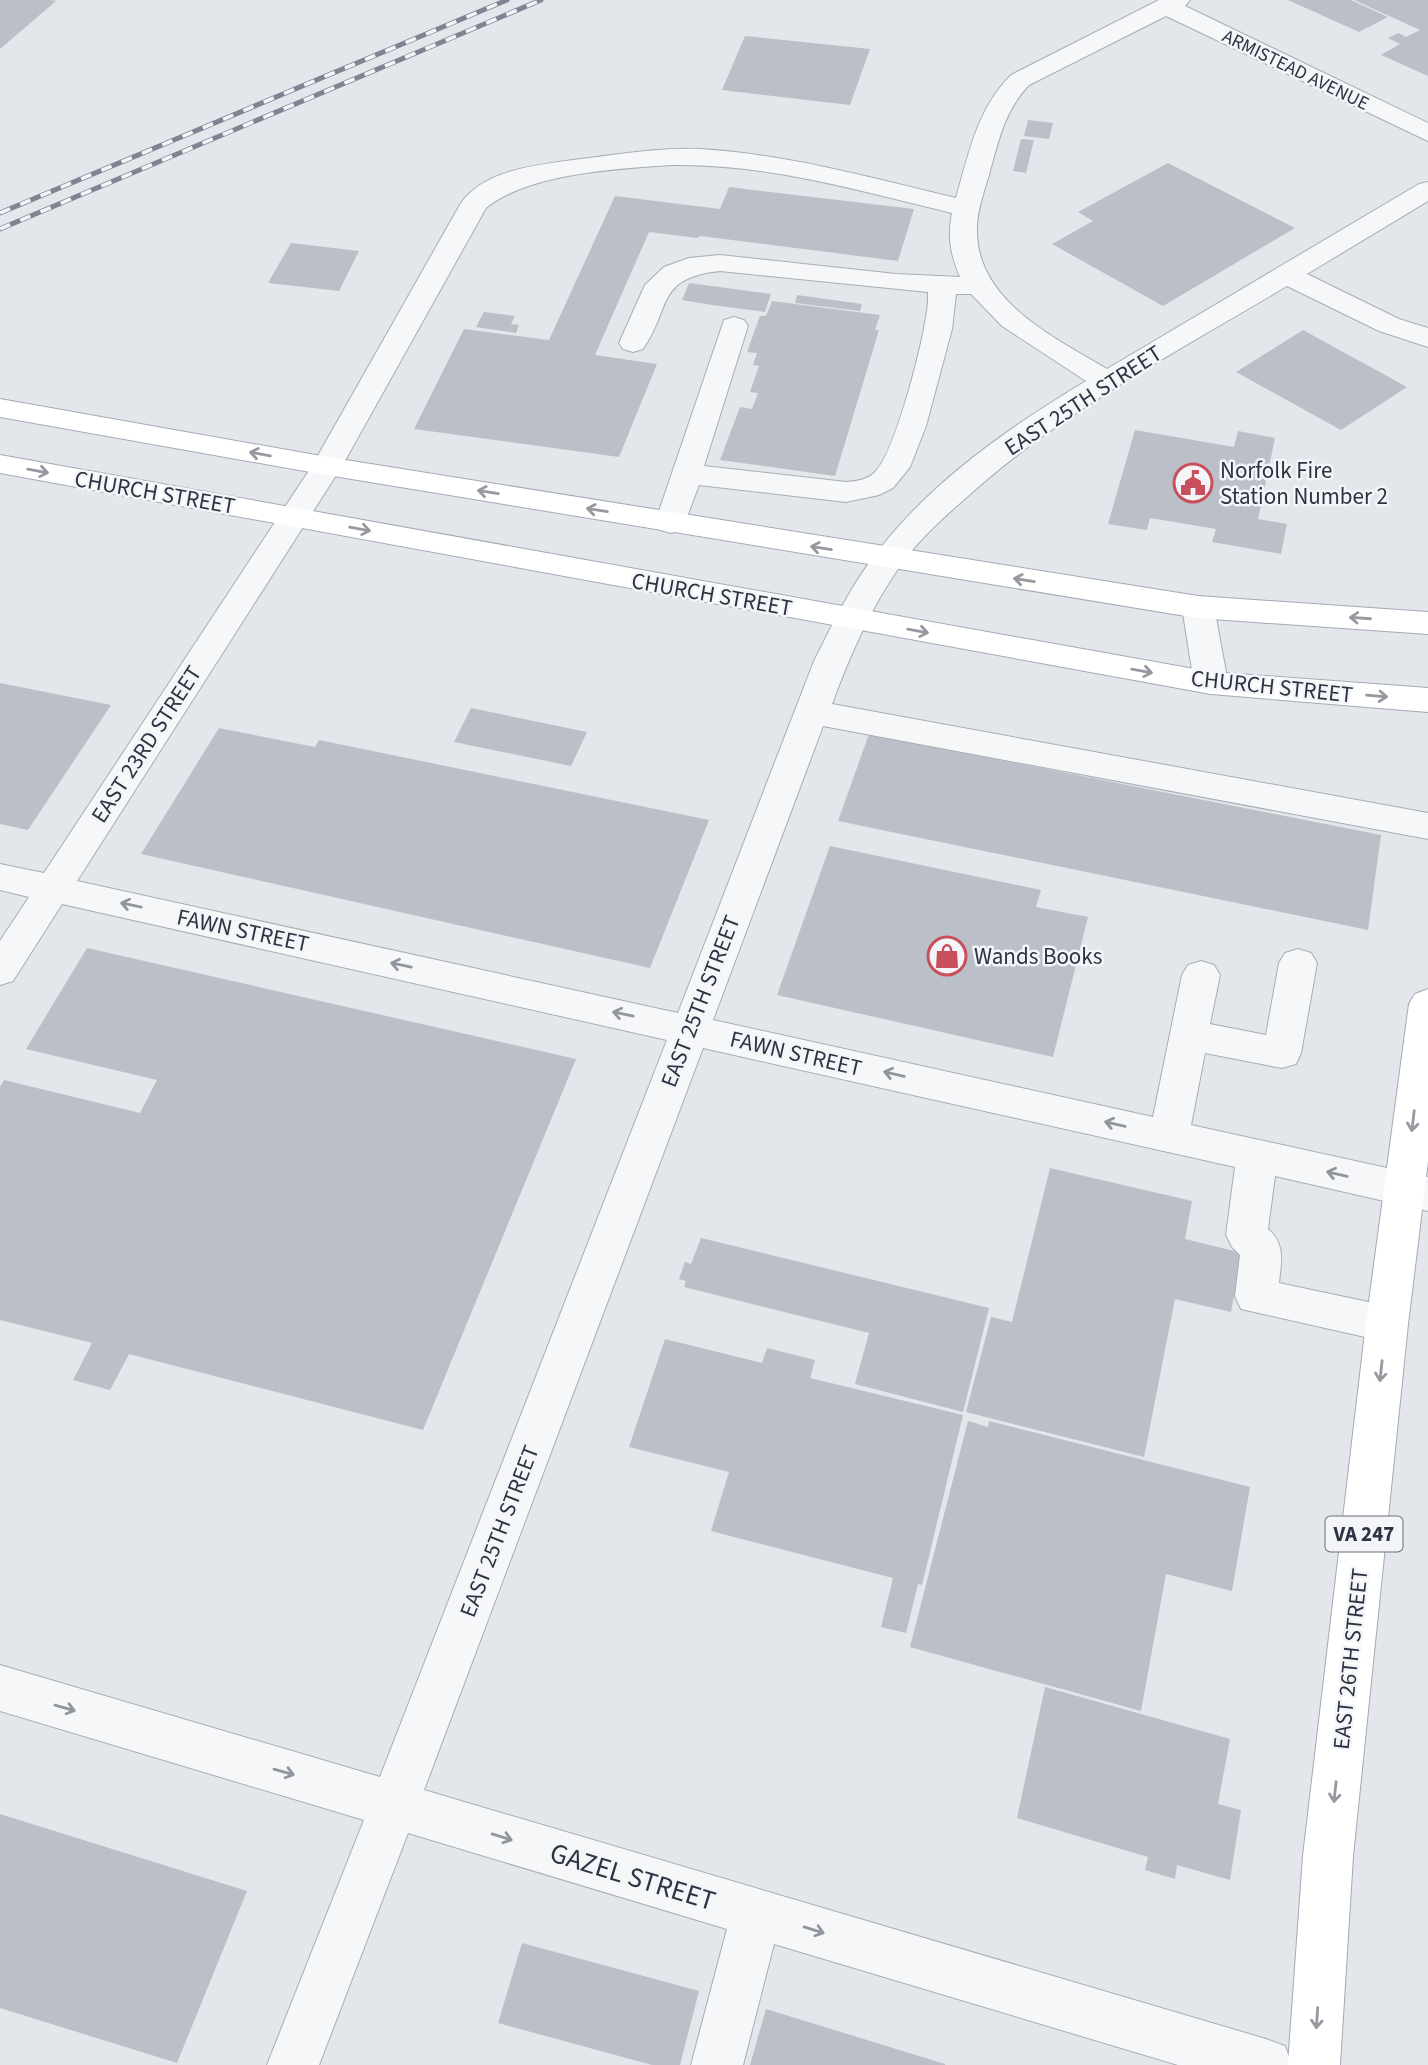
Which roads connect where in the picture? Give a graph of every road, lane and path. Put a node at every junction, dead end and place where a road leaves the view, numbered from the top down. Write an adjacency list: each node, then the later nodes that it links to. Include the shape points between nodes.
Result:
1 (1172, 3): 2 (street, ARMISTEAD AVENUE); 4 (street, via 1020,80 1002,96 992,114)
2 (1428, 133)
3 (1428, 190): 5 (street, EAST 25TH STREET)
4 (967, 209): 7 (street, via 965,255); 14 (street, EAST 23RD STREET, via 788,168 699,157 538,172 509,180 475,203)
5 (1287, 275): 9 (street, via 1389,325); 11 (street, EAST 25TH STREET)
6 (942, 286): 7 (street); 10 (street, via 720,263 689,266 655,291); 15 (street, via 942,311 907,440 888,478 871,489 846,492)
7 (980, 286): 11 (street, via 1000,310 1027,331)
8 (734, 326): 15 (street)
9 (1428, 338)
10 (632, 343)
11 (1106, 381): 18 (street, EAST 25TH STREET, via 1054,412 985,464 920,522)
12 (0, 408): 14 (main road, one-way to 12)
13 (0, 464): 16 (main road, CHURCH STREET, one-way to 16)
14 (327, 466): 16 (street, EAST 23RD STREET); 17 (main road, one-way to 14)
15 (687, 474): 17 (street)
16 (293, 517): 20 (main road, CHURCH STREET, one-way to 20); 27 (street, EAST 23RD STREET)
17 (671, 523): 18 (main road, one-way to 17)
18 (889, 558): 19 (main road, one-way to 18); 20 (street, EAST 25TH STREET)
19 (1198, 607): 21 (main road, one-way to 19); 22 (street)
20 (851, 619): 22 (main road, CHURCH STREET, one-way to 22); 24 (street, EAST 25TH STREET)
21 (1428, 622)
22 (1211, 683): 23 (main road, CHURCH STREET, one-way to 23)
23 (1428, 700)
24 (812, 712): 25 (street); 32 (street, EAST 25TH STREET)
25 (1428, 826)
26 (0, 877): 27 (street, FAWN STREET)
27 (53, 888): 29 (street, EAST 23RD STREET); 32 (street, FAWN STREET, one-way to 27)
28 (1298, 962): 33 (street, via 1282,1053)
29 (0, 971)
30 (1201, 975): 33 (street)
31 (1428, 1004): 36 (main road, EAST 26TH STREET / VA 247, one-way to 36)
32 (690, 1028): 34 (street, FAWN STREET, one-way to 32); 39 (street, EAST 25TH STREET)
33 (1190, 1035): 34 (street)
34 (1170, 1136): 35 (street, FAWN STREET)
35 (1258, 1155): 36 (street, FAWN STREET, one-way to 35); 37 (street, via 1247,1236 1262,1249 1256,1296)
36 (1416, 1191): 37 (main road, EAST 26TH STREET / VA 247)
37 (1387, 1324): 44 (main road, EAST 26TH STREET / VA 247, one-way to 44, via 1328,1856)
38 (0, 1688): 39 (street, GAZEL STREET, one-way to 39)
39 (395, 1805): 40 (street, GAZEL STREET, one-way to 40); 41 (street, EAST 25TH STREET)
40 (757, 1913): 42 (street); 43 (street, GAZEL STREET, one-way to 43)
41 (293, 2065)
42 (717, 2065)
43 (1265, 2065)
44 (1314, 2065)

